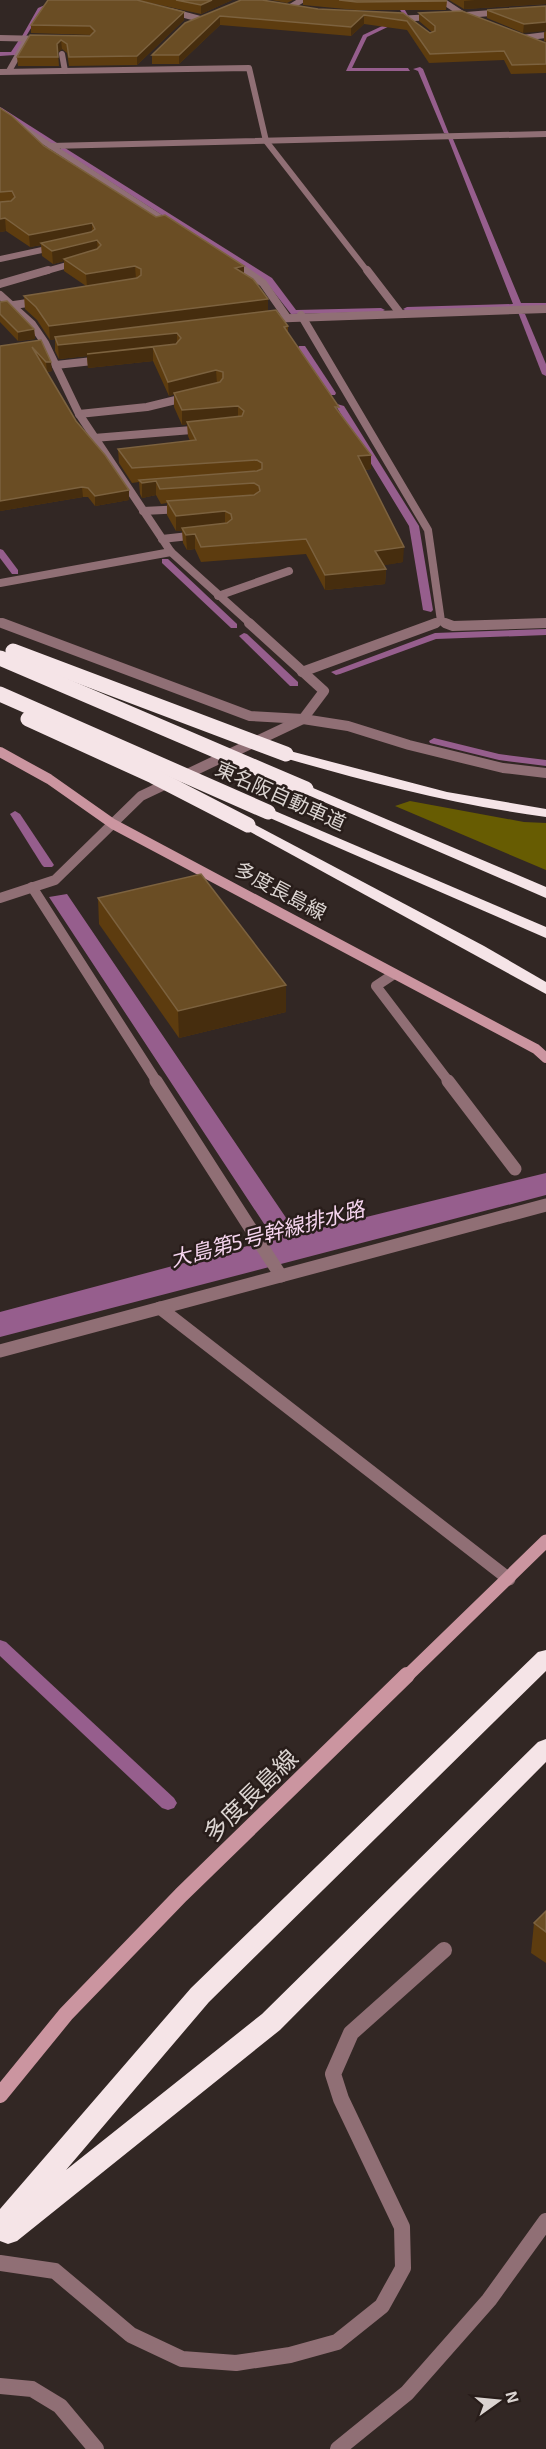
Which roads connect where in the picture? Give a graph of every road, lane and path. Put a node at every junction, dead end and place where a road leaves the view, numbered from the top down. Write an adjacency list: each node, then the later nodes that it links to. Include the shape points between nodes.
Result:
1 (302, 0): 5 (street)
2 (441, 0): 9 (street)
3 (277, 7): 5 (street)
4 (160, 9): 13 (street)
5 (287, 9): 6 (street)
6 (297, 11)
7 (510, 12): 9 (street)
8 (209, 15): 13 (street)
9 (463, 15): 11 (street); 16 (street)
10 (440, 16): 12 (street)
11 (452, 16)
12 (406, 18): 14 (street); 17 (street)
13 (200, 19): 15 (street)
14 (384, 19)
15 (191, 23)
16 (483, 23)
17 (414, 26)
18 (512, 34): 20 (street)
19 (546, 35): 20 (street)
20 (522, 38): 24 (street)
21 (0, 39): 22 (street)
22 (27, 39): 23 (street); 29 (street)
23 (48, 39)
24 (538, 44)
25 (62, 54): 28 (street)
26 (147, 62): 27 (street)
27 (140, 69): 28 (street); 33 (street, via 249,68)
28 (65, 70): 29 (street)
29 (9, 71): 30 (street)
30 (0, 72)
31 (0, 113): 34 (street)
32 (546, 134): 33 (street)
33 (266, 141): 34 (street); 45 (street)
34 (50, 146): 35 (street)
35 (175, 227)
36 (67, 244): 38 (street)
37 (224, 258): 47 (street, via 263,283)
38 (0, 259)
39 (85, 260): 40 (street)
40 (0, 284)
41 (0, 295): 43 (street)
42 (47, 300): 43 (street)
43 (14, 305): 49 (street)
44 (546, 309): 45 (street)
45 (400, 313): 46 (street)
46 (301, 315): 47 (street); 68 (street, via 428,530)
47 (285, 316): 48 (street)
48 (251, 320)
49 (46, 344): 50 (street); 51 (street); 53 (street)
50 (34, 345)
51 (58, 345)
52 (115, 358): 53 (street)
53 (56, 365): 55 (street)
54 (198, 395): 55 (street, via 147,407)
55 (79, 414): 57 (street)
56 (214, 428): 57 (street)
57 (94, 438): 59 (street)
58 (140, 488): 59 (street)
59 (128, 489): 61 (street)
60 (199, 508): 61 (street)
61 (143, 511): 63 (street)
62 (205, 534): 63 (street)
63 (162, 539): 64 (street)
64 (171, 552): 66 (street); 67 (street)
65 (289, 571): 67 (street)
66 (0, 583)
67 (218, 596): 73 (street)
68 (441, 621): 70 (street, via 453,626); 73 (street)
69 (0, 622): 76 (street, via 250,716)
70 (546, 623)
71 (0, 646): 79 (highway, bridge, via 286,754 430,793 498,808)
72 (0, 658): 82 (highway, 東名阪自動車道, bridge)
73 (302, 672): 76 (street, via 324,691)
74 (0, 694): 84 (highway, 東名阪自動車道, bridge)
75 (0, 707): 86 (highway, bridge, via 153,776 248,825)
76 (303, 719): 78 (street, via 348,726 409,746 502,768); 80 (street, via 141,796)
77 (0, 752): 80 (main road, 多度長島線, via 49,779)
78 (546, 773)
79 (546, 813)
80 (113, 824): 81 (street, via 55,880); 85 (main road, 多度長島線)
81 (32, 887): 83 (street); 90 (street)
82 (546, 893)
83 (0, 898)
84 (546, 933)
85 (394, 974): 87 (main road, 多度長島線, via 536,1049); 88 (street, via 376,986)
86 (546, 989)
87 (546, 1058)
88 (515, 1169)
89 (546, 1205): 90 (street)
90 (279, 1273): 91 (street)
91 (160, 1308): 92 (street); 94 (street)
92 (0, 1351)
93 (546, 1541): 94 (main road, 多度長島線)
94 (509, 1579): 98 (main road, 多度長島線, via 181,1895 66,2014)
95 (546, 1658): 100 (highway, via 200,1995)
96 (546, 1748): 101 (highway, via 271,2022)
97 (444, 1950): 102 (street, via 351,2033 333,2074 402,2227 403,2248 403,2268 382,2306 337,2342 290,2355 236,2363 182,2359 131,2335 55,2271)
98 (0, 2095)
99 (546, 2221): 105 (street, via 489,2300 407,2393)
100 (0, 2228)
101 (0, 2238)
102 (0, 2263)
103 (0, 2386): 104 (street, via 32,2389 60,2406)
104 (96, 2449)
105 (338, 2449)

